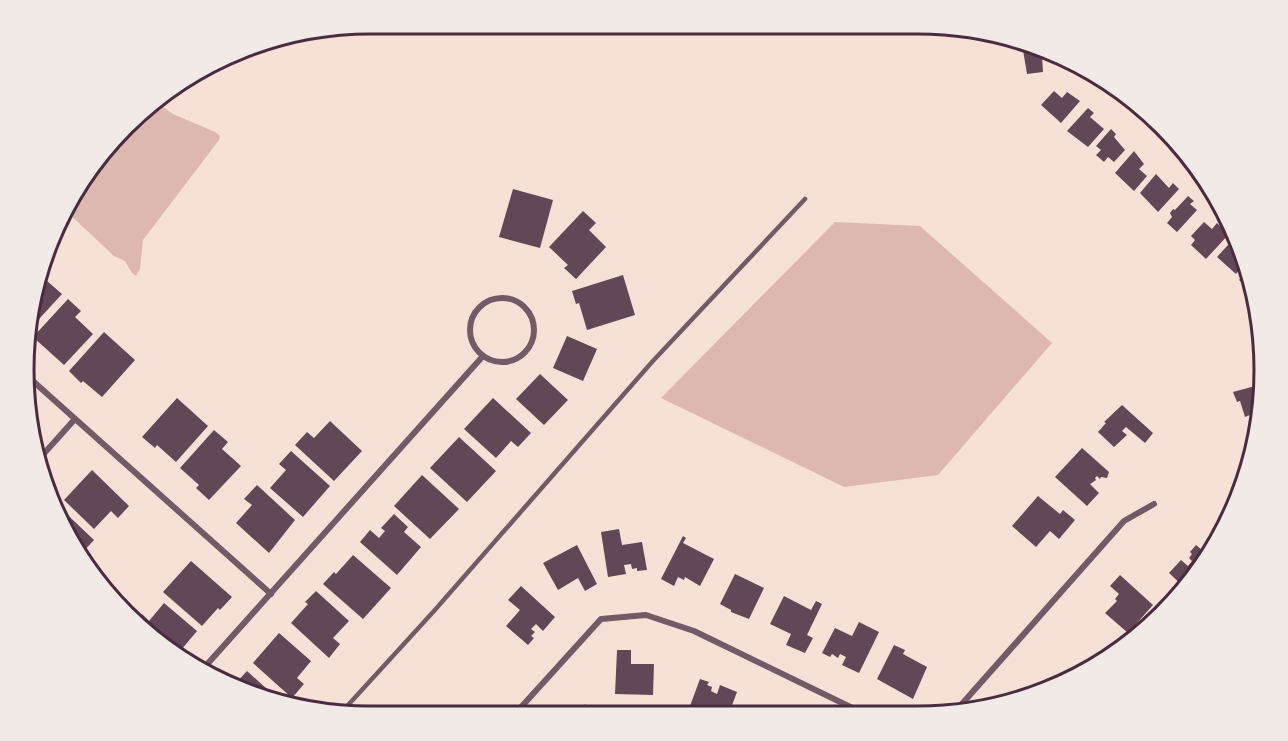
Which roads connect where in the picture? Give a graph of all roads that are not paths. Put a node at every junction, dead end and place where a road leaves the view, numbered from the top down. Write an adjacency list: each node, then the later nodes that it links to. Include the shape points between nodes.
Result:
1 (805, 199): 10 (lane, via 652,362)
2 (483, 356): 2 (street, via 504,362 515,359 531,344 533,322 522,305 503,297 476,310 471,319 471,340); 7 (street)
3 (35, 383): 4 (street)
4 (75, 419): 5 (street); 7 (street)
5 (45, 452)
6 (1154, 504): 9 (street, via 1124,522)
7 (271, 594): 8 (street)
8 (207, 664)
9 (962, 704)
10 (347, 706)
11 (522, 706): 12 (street, via 601,619 646,615 694,631)
12 (848, 706)

